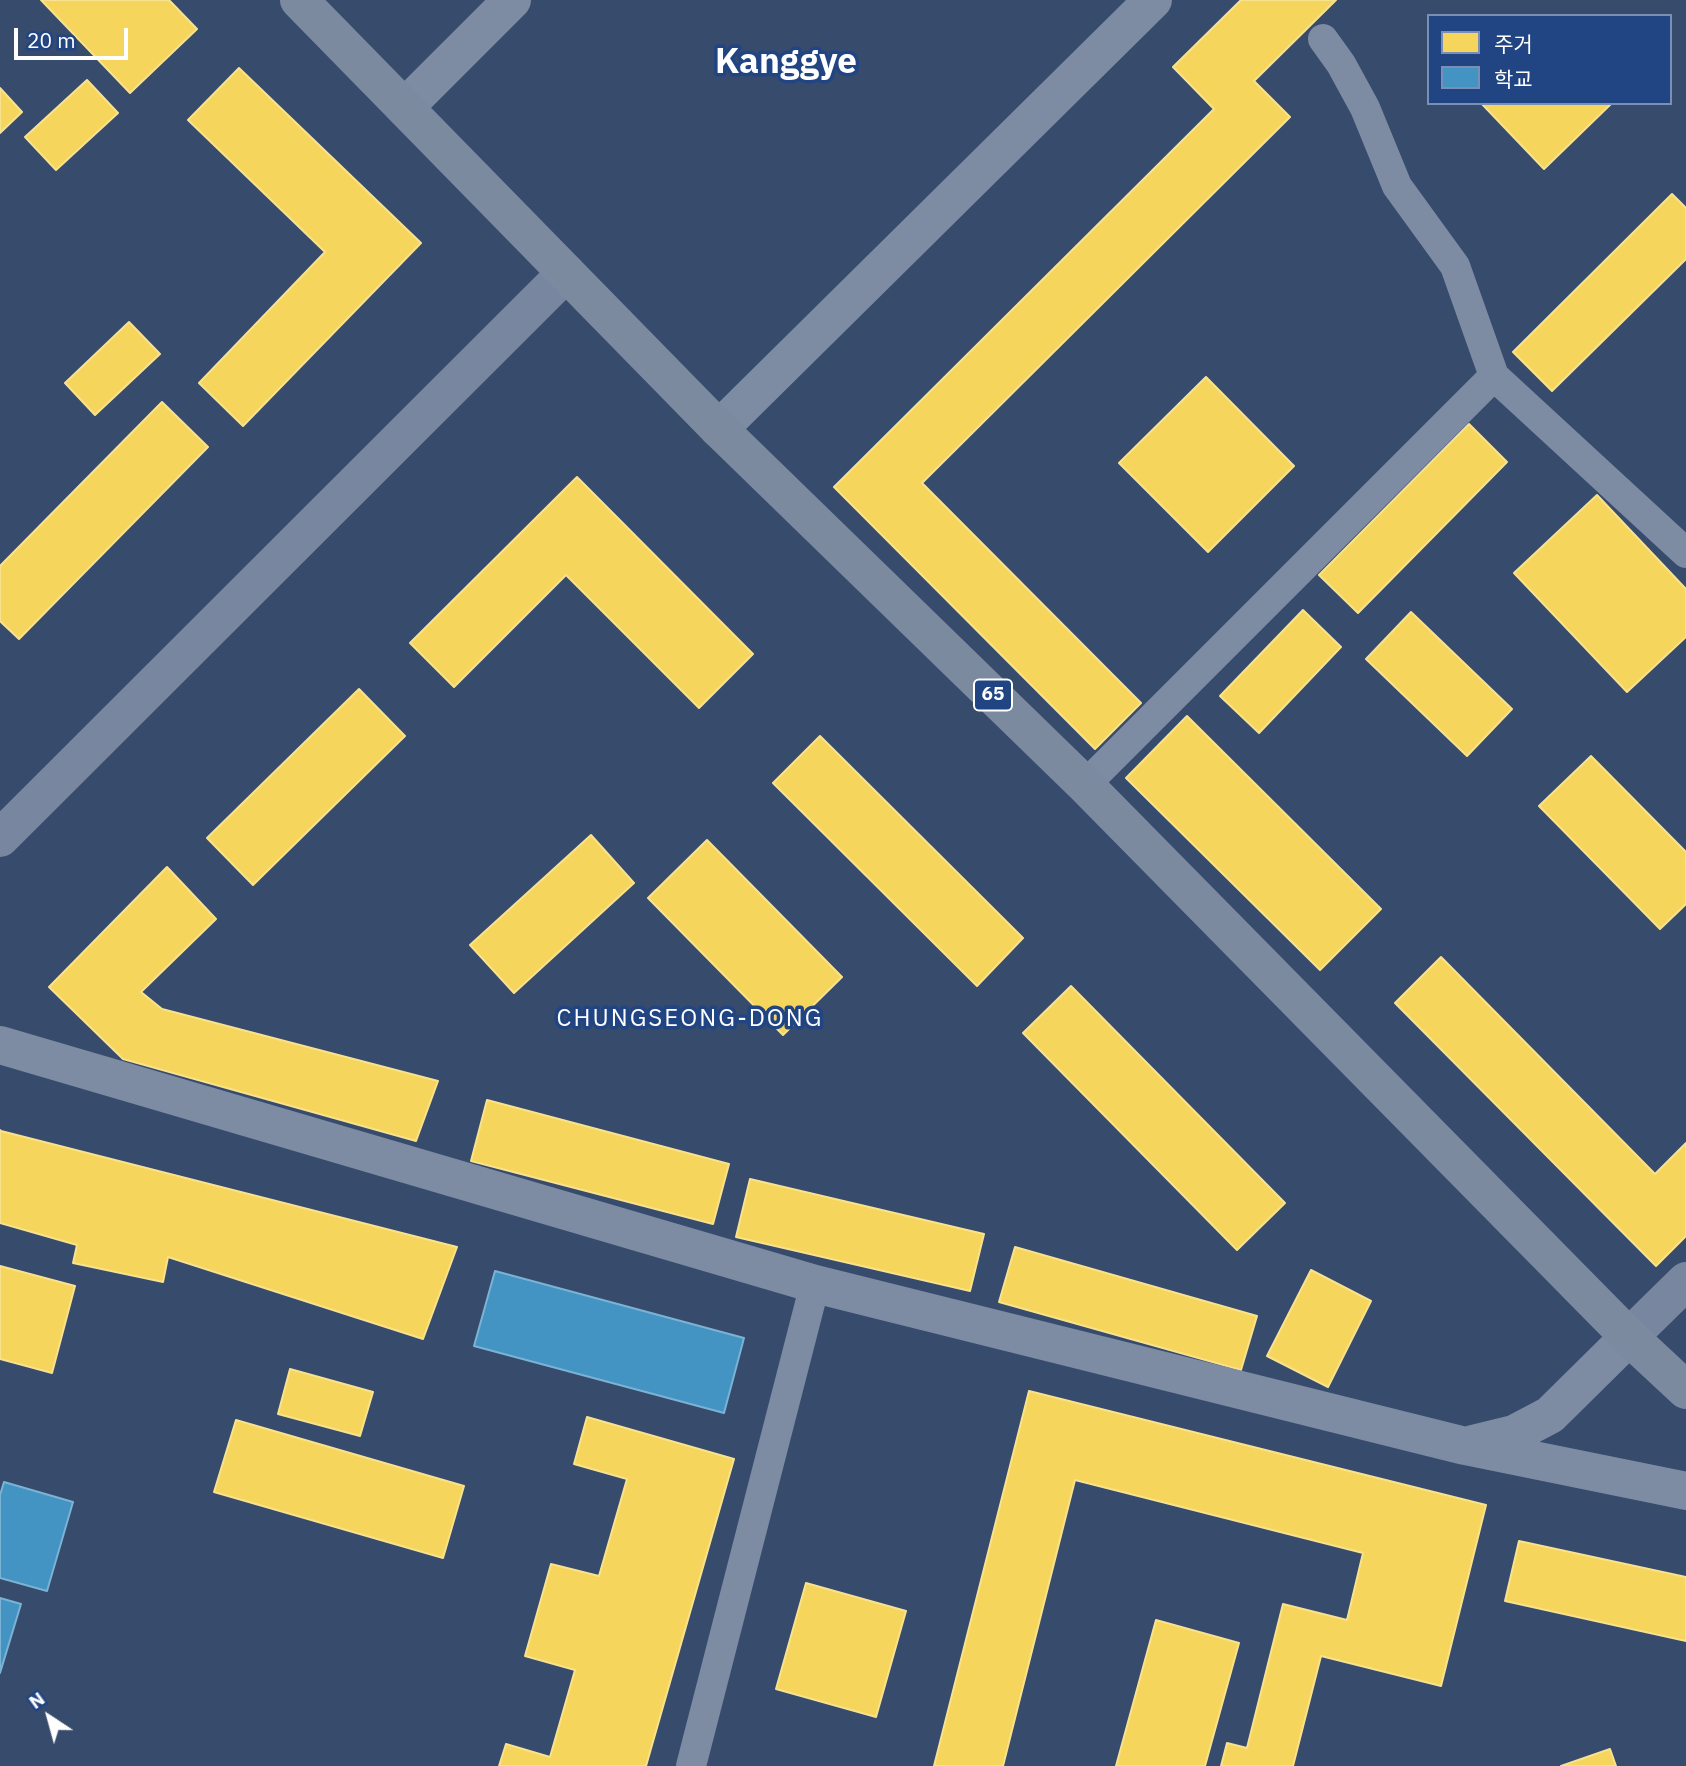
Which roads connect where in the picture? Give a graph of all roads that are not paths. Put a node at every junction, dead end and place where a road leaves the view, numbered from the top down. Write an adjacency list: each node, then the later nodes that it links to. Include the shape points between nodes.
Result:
1 (299, 0): 5 (main road, 65)
2 (512, 0): 5 (street)
3 (1153, 0): 8 (street)
4 (1323, 39): 7 (street, via 1365,107 1397,186 1455,266)
5 (405, 107): 6 (main road, 65)
6 (566, 273): 8 (main road, 65); 11 (main road)
7 (1494, 376): 9 (street); 10 (street)
8 (719, 429): 10 (main road, 65)
9 (1686, 553)
10 (1085, 785): 15 (main road, 65)
11 (0, 838)
12 (0, 1045): 14 (street)
13 (1686, 1281): 15 (main road)
14 (815, 1284): 17 (street); 19 (street)
15 (1629, 1337): 16 (main road, 65); 17 (street, via 1550,1415 1514,1434)
16 (1686, 1391)
17 (1465, 1446): 18 (street)
18 (1686, 1491)
19 (691, 1766)

